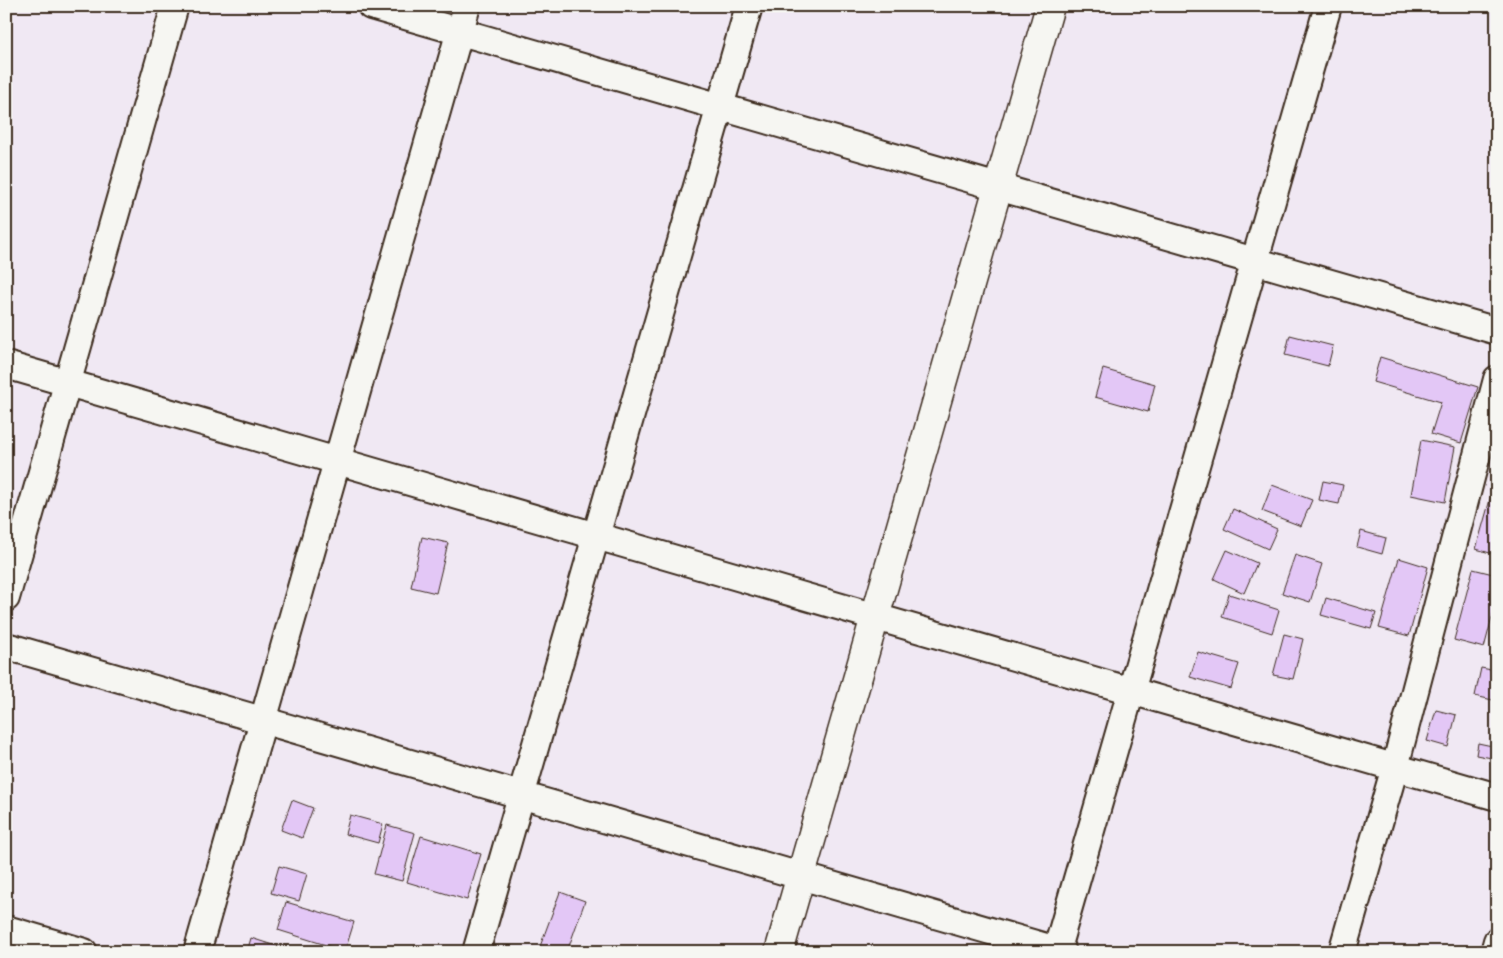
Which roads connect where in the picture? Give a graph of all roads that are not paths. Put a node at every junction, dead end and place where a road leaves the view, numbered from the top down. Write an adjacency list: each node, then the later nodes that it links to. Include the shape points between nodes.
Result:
1 (175, 6): 14 (street)
2 (371, 6): 7 (street)
3 (467, 6): 7 (street)
4 (749, 6): 8 (street)
5 (1050, 6): 9 (street)
6 (1328, 6): 10 (street)
7 (460, 32): 8 (street); 15 (street)
8 (720, 107): 9 (street); 16 (street)
9 (999, 187): 10 (street); 18 (street)
10 (1255, 261): 11 (street); 20 (street)
11 (1497, 331)
12 (6, 365): 14 (street)
13 (1497, 379): 22 (street)
14 (67, 383): 15 (street); 17 (street)
15 (337, 461): 16 (street); 21 (street)
16 (596, 536): 18 (street); 23 (street)
17 (6, 598)
18 (875, 617): 20 (street); 25 (street)
19 (6, 646): 21 (street)
20 (1132, 691): 22 (street); 28 (street)
21 (263, 720): 23 (street); 30 (street)
22 (1395, 768): 24 (street); 33 (street)
23 (522, 795): 25 (street); 31 (street)
24 (1497, 797)
25 (800, 876): 28 (street); 32 (street)
26 (6, 929): 29 (street)
27 (1497, 941): 34 (street)
28 (1059, 951)
29 (84, 952)
30 (197, 952)
31 (476, 952)
32 (779, 952)
33 (1342, 952)
34 (1494, 952)

